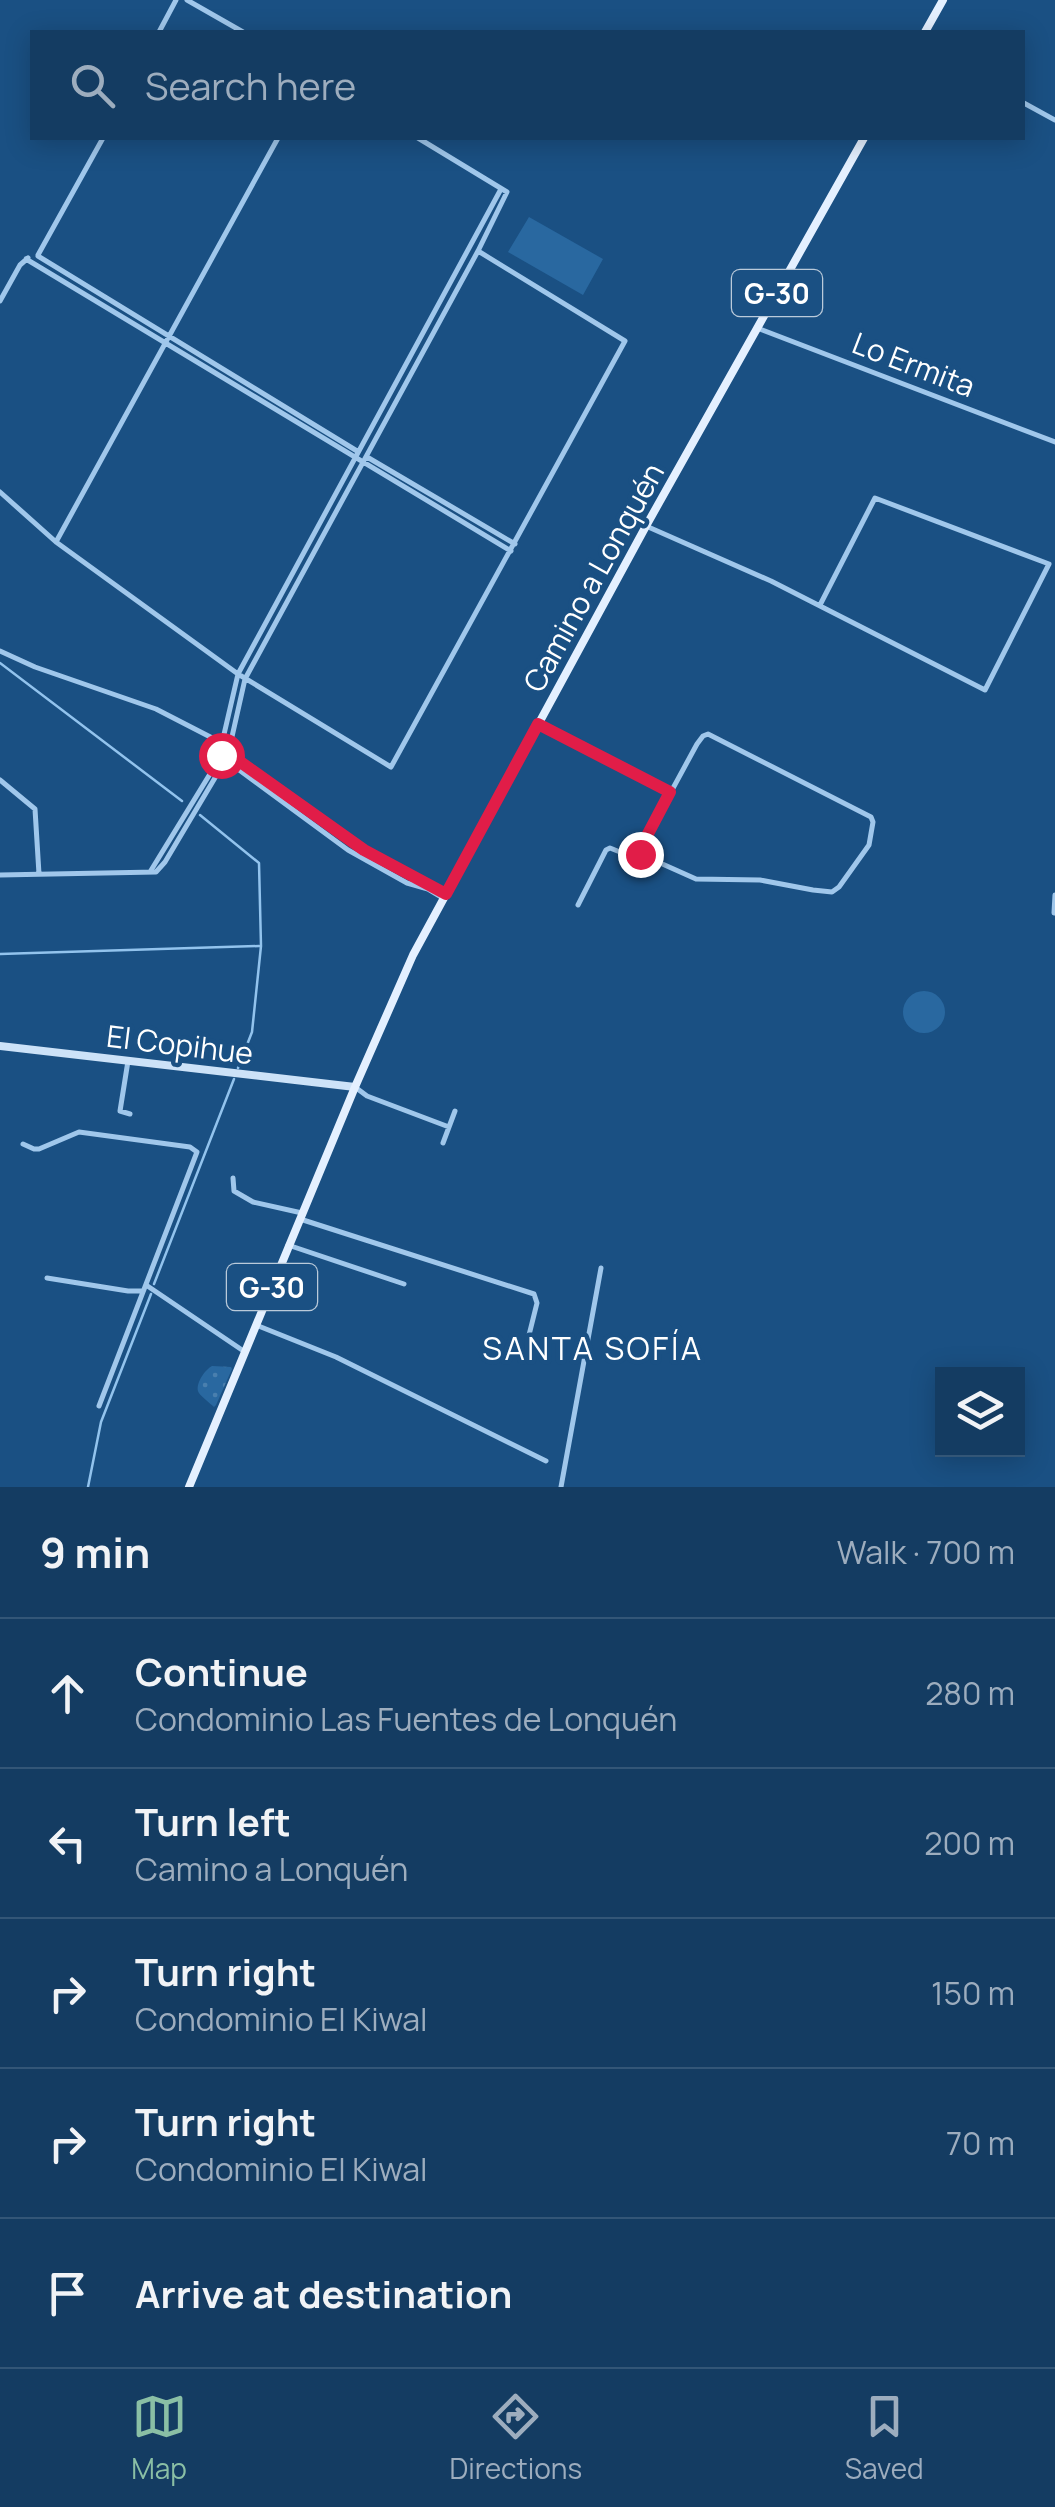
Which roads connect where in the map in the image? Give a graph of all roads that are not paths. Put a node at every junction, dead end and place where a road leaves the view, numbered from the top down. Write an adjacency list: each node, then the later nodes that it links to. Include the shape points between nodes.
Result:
1 (176, 0): 4 (street)
2 (187, 0): 5 (street)
3 (943, 0): 6 (main road)
4 (159, 30)
5 (239, 30)
6 (926, 30)
7 (1025, 104): 8 (street)
8 (1055, 120)
9 (101, 140): 15 (street)
10 (277, 140): 19 (street)
11 (421, 140): 13 (street)
12 (863, 140): 18 (main road, Camino a Lonquén / G-30)
13 (504, 190): 14 (street); 21 (street)
14 (478, 251): 22 (street); 27 (street, via 625,341)
15 (38, 256): 16 (street); 19 (street)
16 (26, 259): 17 (street); 19 (street)
17 (0, 301)
18 (756, 328): 20 (street, Lo Ermita); 25 (main road, Camino a Lonquén / G-30)
19 (168, 340): 21 (street); 26 (street)
20 (1055, 442)
21 (356, 455): 22 (street); 23 (street); 31 (street)
22 (366, 456): 23 (street); 27 (street)
23 (362, 464): 28 (street); 32 (street)
24 (0, 492): 26 (street)
25 (646, 526): 29 (street); 33 (main road, Camino a Lonquén / G-30)
26 (56, 542): 31 (street)
27 (515, 544): 28 (street)
28 (511, 551): 32 (street, via 391,767)
29 (820, 605): 29 (street, via 985,690 1049,564 875,498)
30 (0, 650): 34 (street, via 156,709)
31 (238, 674): 32 (street); 34 (street)
32 (245, 679): 34 (street)
33 (538, 724): 36 (street); 41 (main road, Camino a Lonquén / G-30)
34 (226, 753): 38 (street, via 160,869); 41 (street, via 364,850)
35 (0, 780): 38 (street, via 36,812)
36 (670, 792): 37 (street); 37 (street, via 708,734 868,815 871,840 839,888 827,892 760,880 696,879)
37 (640, 853): 42 (street, via 606,850)
38 (39, 874): 39 (street)
39 (0, 875)
40 (1055, 895): 43 (street)
41 (445, 897): 46 (main road, Camino a Lonquén / G-30)
42 (578, 905)
43 (1054, 913)
44 (0, 1046): 45 (main road, El Copihue)
45 (128, 1060): 46 (main road, El Copihue); 48 (street, via 120,1111)
46 (355, 1087): 49 (street); 53 (main road, Camino a Lonquén / G-30)
47 (455, 1111): 49 (street)
48 (130, 1114)
49 (449, 1127): 50 (street)
50 (443, 1143)
51 (23, 1144): 58 (street, via 39,1148 80,1132 194,1148 197,1156)
52 (232, 1178): 53 (street, via 234,1191 253,1202)
53 (301, 1216): 54 (main road, Camino a Lonquén / G-30); 60 (street, via 534,1294 538,1303)
54 (288, 1246): 57 (street); 59 (main road, Camino a Lonquén / G-30)
55 (601, 1268): 65 (street)
56 (47, 1278): 58 (street)
57 (404, 1284)
58 (145, 1288): 61 (street); 62 (street)
59 (256, 1325): 61 (main road, Camino a Lonquén / G-30); 63 (street)
60 (529, 1335)
61 (245, 1352): 64 (main road, Camino a Lonquén / G-30)
62 (99, 1406)
63 (546, 1461)
64 (189, 1487)
65 (560, 1487)

